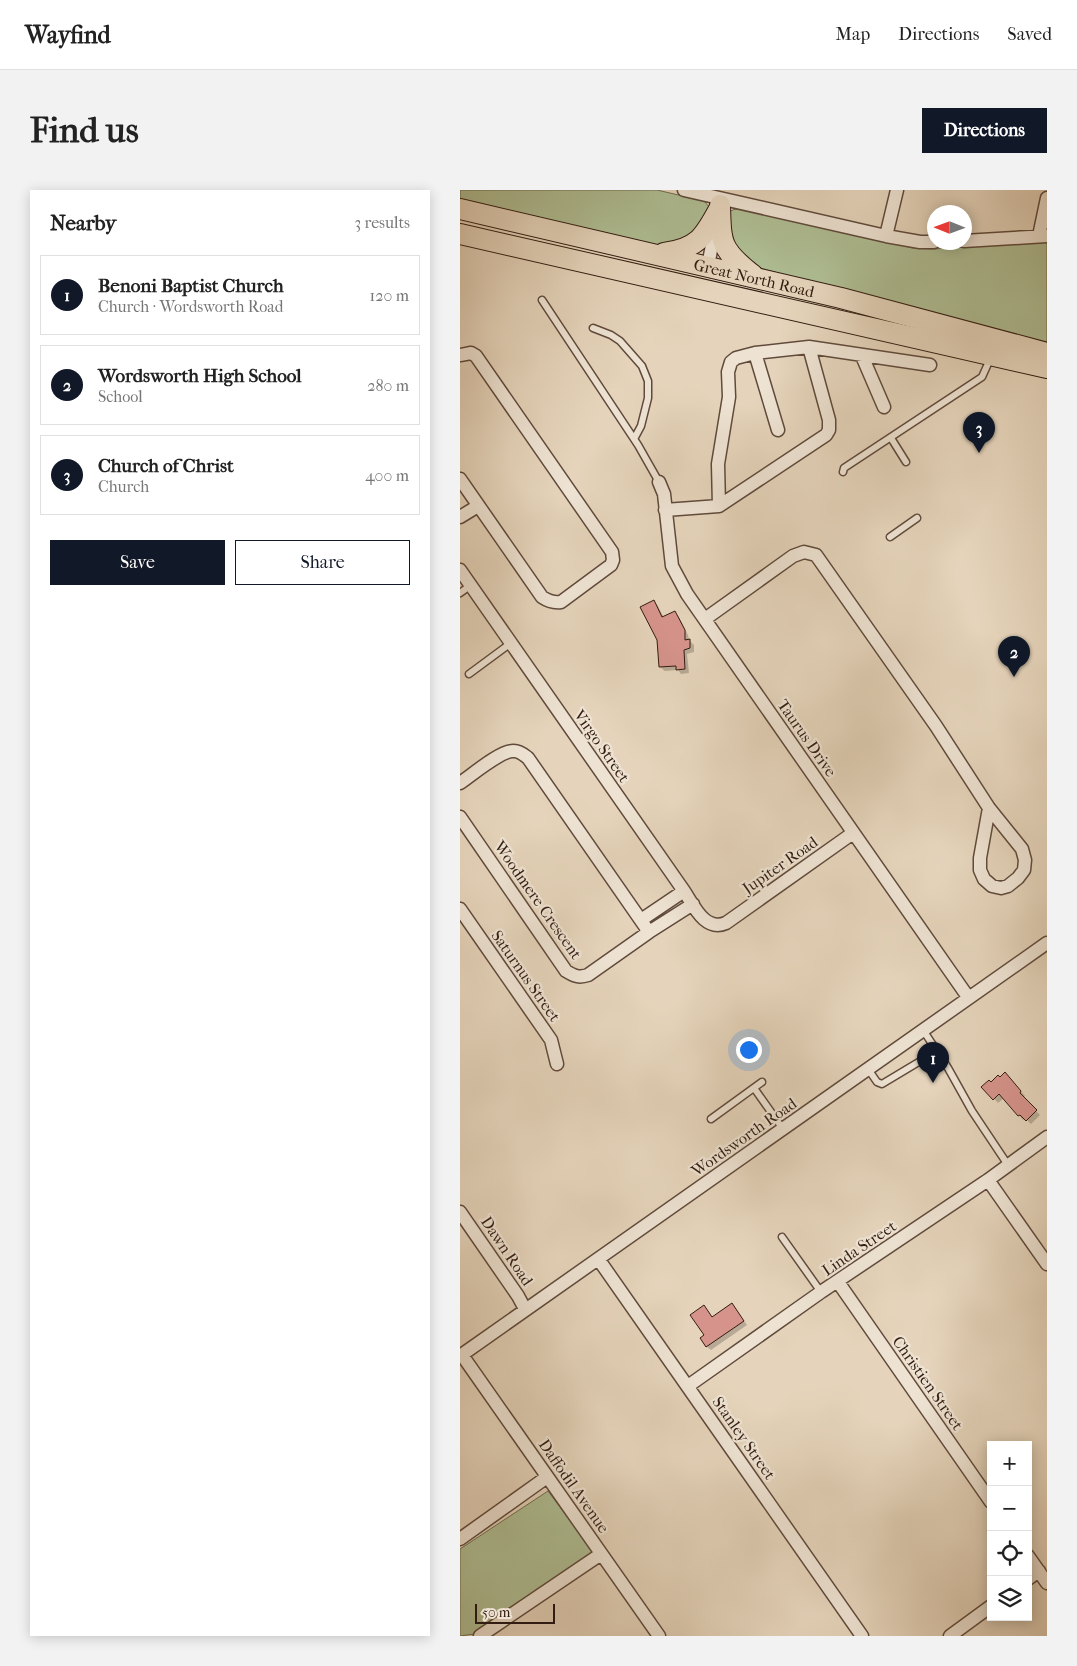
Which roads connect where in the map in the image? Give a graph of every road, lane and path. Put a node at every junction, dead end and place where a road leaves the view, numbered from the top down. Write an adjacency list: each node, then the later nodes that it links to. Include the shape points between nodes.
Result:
1 (684, 190): 4 (street)
2 (897, 190): 8 (street)
3 (1047, 198): 9 (street)
4 (721, 200): 8 (street); 13 (main road, via 707,231 694,244 674,252); 14 (street); 15 (main road, via 720,233 724,246)
5 (460, 209): 6 (main road, Great North Road)
6 (488, 215): 10 (main road); 13 (main road, Great North Road)
7 (460, 234): 10 (main road, Great North Road)
8 (886, 236): 12 (street)
9 (1043, 236): 11 (street)
10 (482, 239): 16 (main road, Great North Road)
11 (972, 240)
12 (927, 242)
13 (654, 254): 14 (main road, Great North Road)
14 (708, 266): 15 (main road, Great North Road); 16 (main road, via 688,278); 19 (main road, via 709,273 717,280)
15 (757, 278): 17 (main road, Great North Road)
16 (662, 280): 19 (main road, Great North Road)
17 (841, 298): 20 (main road); 23 (main road, Great North Road)
18 (542, 300): 33 (lane)
19 (780, 306): 20 (main road, Great North Road)
20 (834, 319): 23 (main road, Great North Road)
21 (593, 328): 33 (lane, via 620,341 642,366 648,381 648,398)
22 (809, 347): 24 (street); 27 (street); 39 (street, via 829,420 828,433)
23 (995, 348): 25 (main road, Great North Road); 29 (main road, Great North Road); 32 (lane, via 982,377)
24 (755, 353): 31 (street); 39 (street, via 736,358 728,366 729,397 718,464)
25 (1047, 353)
26 (460, 355): 38 (street, via 471,353 476,356 612,552 613,562 610,568 561,602 550,602 542,596)
27 (862, 356): 28 (street); 30 (street)
28 (930, 365)
29 (1047, 368)
30 (884, 407)
31 (778, 430)
32 (891, 438): 34 (lane); 35 (lane, via 844,468)
33 (634, 439): 37 (lane)
34 (906, 462)
35 (843, 472)
36 (460, 479): 38 (street)
37 (658, 482): 40 (street, Taurus Drive, via 664,494)
38 (478, 506): 41 (street)
39 (719, 506): 40 (street)
40 (665, 510): 47 (street, Taurus Drive, via 672,566)
41 (460, 517)
42 (917, 518): 43 (lane)
43 (890, 537)
44 (460, 570): 45 (street, Virgo Street)
45 (471, 585): 46 (lane); 48 (street, Virgo Street)
46 (460, 593)
47 (705, 619): 51 (street, via 793,556 804,552 816,556); 53 (street, Taurus Drive)
48 (511, 643): 49 (lane); 54 (street, Virgo Street)
49 (470, 674)
50 (460, 783): 57 (street, via 505,752 522,753)
51 (989, 808): 51 (street, via 1022,849 1025,860 1024,870 1018,878 1001,888 992,886 980,870)
52 (460, 817): 59 (street, Woodmere Crescent, via 566,971 580,977 588,975)
53 (853, 833): 58 (street, Jupiter Road); 61 (street, Taurus Drive)
54 (684, 892): 55 (street, Virgo Street); 57 (street)
55 (693, 904): 58 (street, Virgo Street, via 709,923); 59 (street, Woodmere Crescent)
56 (460, 909): 64 (street, Saturnus Street, via 551,1040)
57 (641, 920): 59 (street)
58 (726, 923)
59 (649, 932)
60 (1047, 943): 61 (street, Wordsworth Road)
61 (968, 997): 62 (street, Wordsworth Road)
62 (922, 1030): 63 (lane); 65 (street, Wordsworth Road)
63 (937, 1051): 65 (lane, via 882,1084); 71 (lane)
64 (557, 1064)
65 (868, 1069): 69 (street, Wordsworth Road)
66 (762, 1082): 67 (lane)
67 (754, 1088): 68 (lane); 69 (lane)
68 (711, 1118)
69 (783, 1129): 75 (street, Wordsworth Road)
70 (1047, 1137): 71 (street, Linda Street)
71 (1008, 1165): 72 (street, Linda Street)
72 (988, 1180): 76 (street); 77 (street, Linda Street)
73 (460, 1212): 79 (street, Dawn Road)
74 (782, 1237): 78 (lane)
75 (599, 1260): 79 (street, Wordsworth Road); 81 (street, Stanley Street)
76 (1047, 1264)
77 (838, 1282): 78 (street, Linda Street); 83 (street, Christien Street)
78 (821, 1292): 81 (street, Linda Street)
79 (525, 1310): 80 (street, Wordsworth Road)
80 (461, 1356): 82 (street, Daffodil Avenue)
81 (688, 1386): 93 (street, Stanley Street)
82 (547, 1477): 84 (street); 85 (street, Daffodil Avenue)
83 (987, 1496)
84 (460, 1539)
85 (601, 1554): 91 (street); 92 (street, Daffodil Avenue)
86 (1032, 1561): 87 (street)
87 (1039, 1571): 88 (street); 89 (street)
88 (1032, 1576)
89 (1047, 1583)
90 (987, 1609): 94 (street)
91 (480, 1636)
92 (659, 1636)
93 (862, 1636)
94 (950, 1636)

